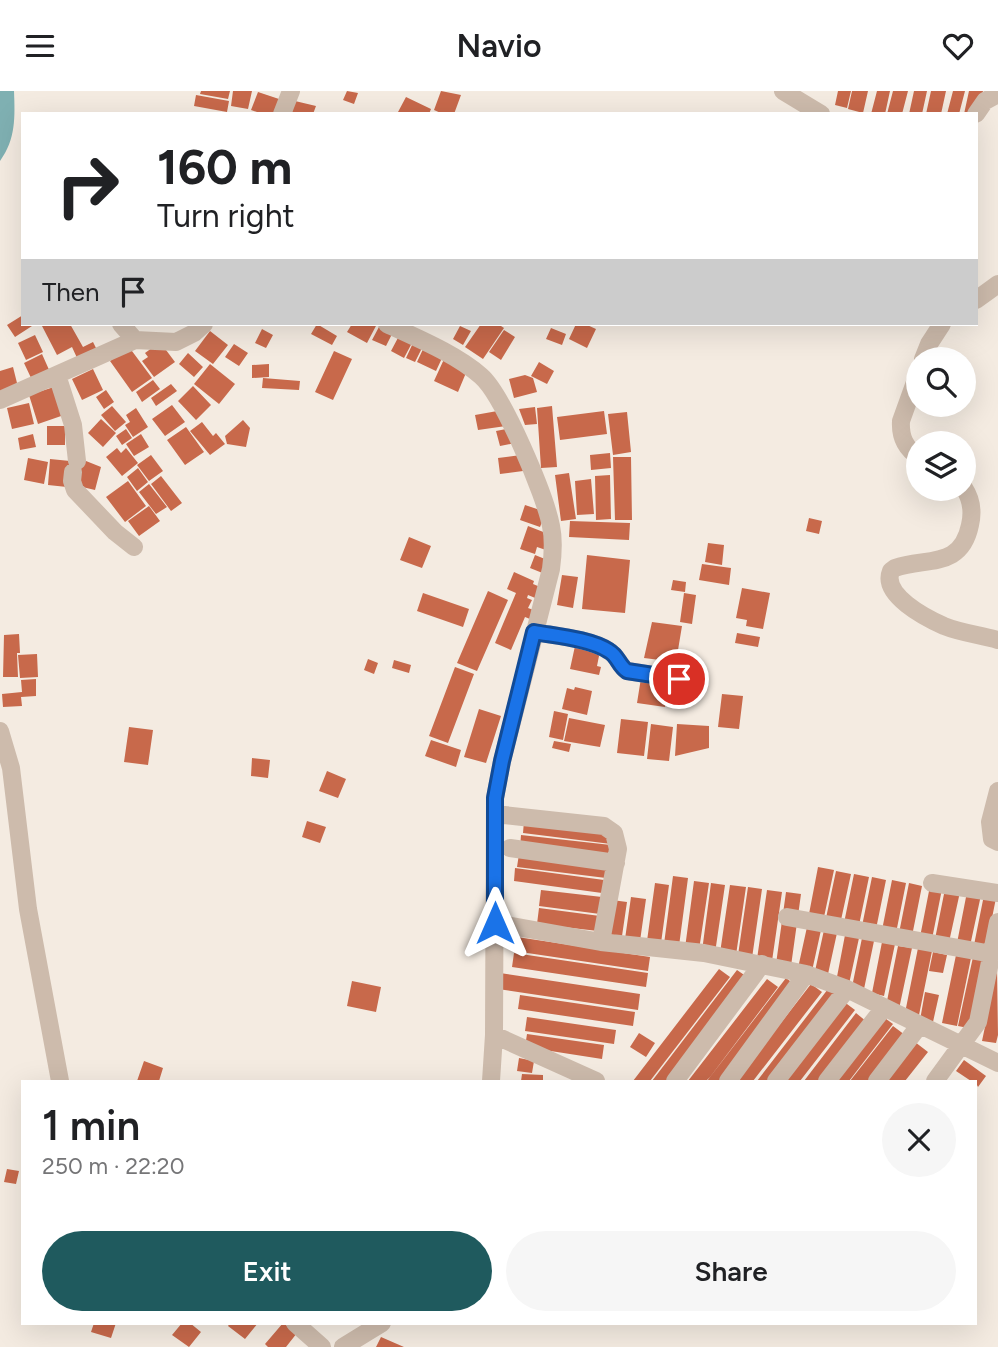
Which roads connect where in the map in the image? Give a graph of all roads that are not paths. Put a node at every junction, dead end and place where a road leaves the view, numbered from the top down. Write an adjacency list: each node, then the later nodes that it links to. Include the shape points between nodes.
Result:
1 (291, 91): 4 (street)
2 (790, 93): 5 (street)
3 (998, 94): 6 (street)
4 (283, 112)
5 (818, 112)
6 (977, 112)
7 (998, 284): 8 (street)
8 (978, 299)
9 (123, 326): 13 (street)
10 (202, 326): 13 (street, via 176,342)
11 (391, 326): 21 (street, via 470,367 492,387 505,410 553,538 551,569)
12 (942, 326): 14 (street)
13 (135, 340): 15 (street)
14 (928, 347)
15 (57, 375): 16 (street); 20 (street, via 73,425 75,489)
16 (0, 400)
17 (906, 407): 18 (street, via 900,429)
18 (906, 446)
19 (969, 501): 22 (street, via 971,523 961,547 942,559 895,568 888,583 904,603 935,621)
20 (134, 547)
21 (534, 632): 23 (street, via 603,648 627,671); 26 (street, via 502,761)
22 (998, 640)
23 (679, 679)
24 (0, 731): 47 (street, via 10,768 28,909)
25 (998, 791): 28 (street, via 990,829 992,839)
26 (495, 814): 27 (street); 31 (street)
27 (515, 817): 29 (street); 30 (street, via 611,829 617,840)
28 (998, 842)
29 (510, 848): 30 (street); 31 (street)
30 (615, 863): 37 (street)
31 (495, 867): 36 (street)
32 (932, 883): 33 (street)
33 (998, 893)
34 (788, 917): 38 (street)
35 (998, 922): 38 (street)
36 (495, 923): 37 (street); 44 (street)
37 (601, 942): 39 (street)
38 (992, 954): 45 (street, via 978,1022)
39 (762, 964): 40 (street); 50 (street)
40 (806, 974): 41 (street); 51 (street)
41 (847, 989): 42 (street); 52 (street)
42 (883, 1009): 43 (street); 53 (street)
43 (919, 1026): 45 (street); 54 (street)
44 (494, 1035): 48 (street); 49 (street)
45 (961, 1047): 46 (street); 55 (street)
46 (998, 1063)
47 (60, 1080)
48 (491, 1080)
49 (594, 1080)
50 (676, 1080)
51 (729, 1080)
52 (777, 1080)
53 (828, 1080)
54 (878, 1080)
55 (936, 1080)
56 (297, 1325): 58 (street)
57 (379, 1325): 59 (street)
58 (323, 1347)
59 (343, 1347)

